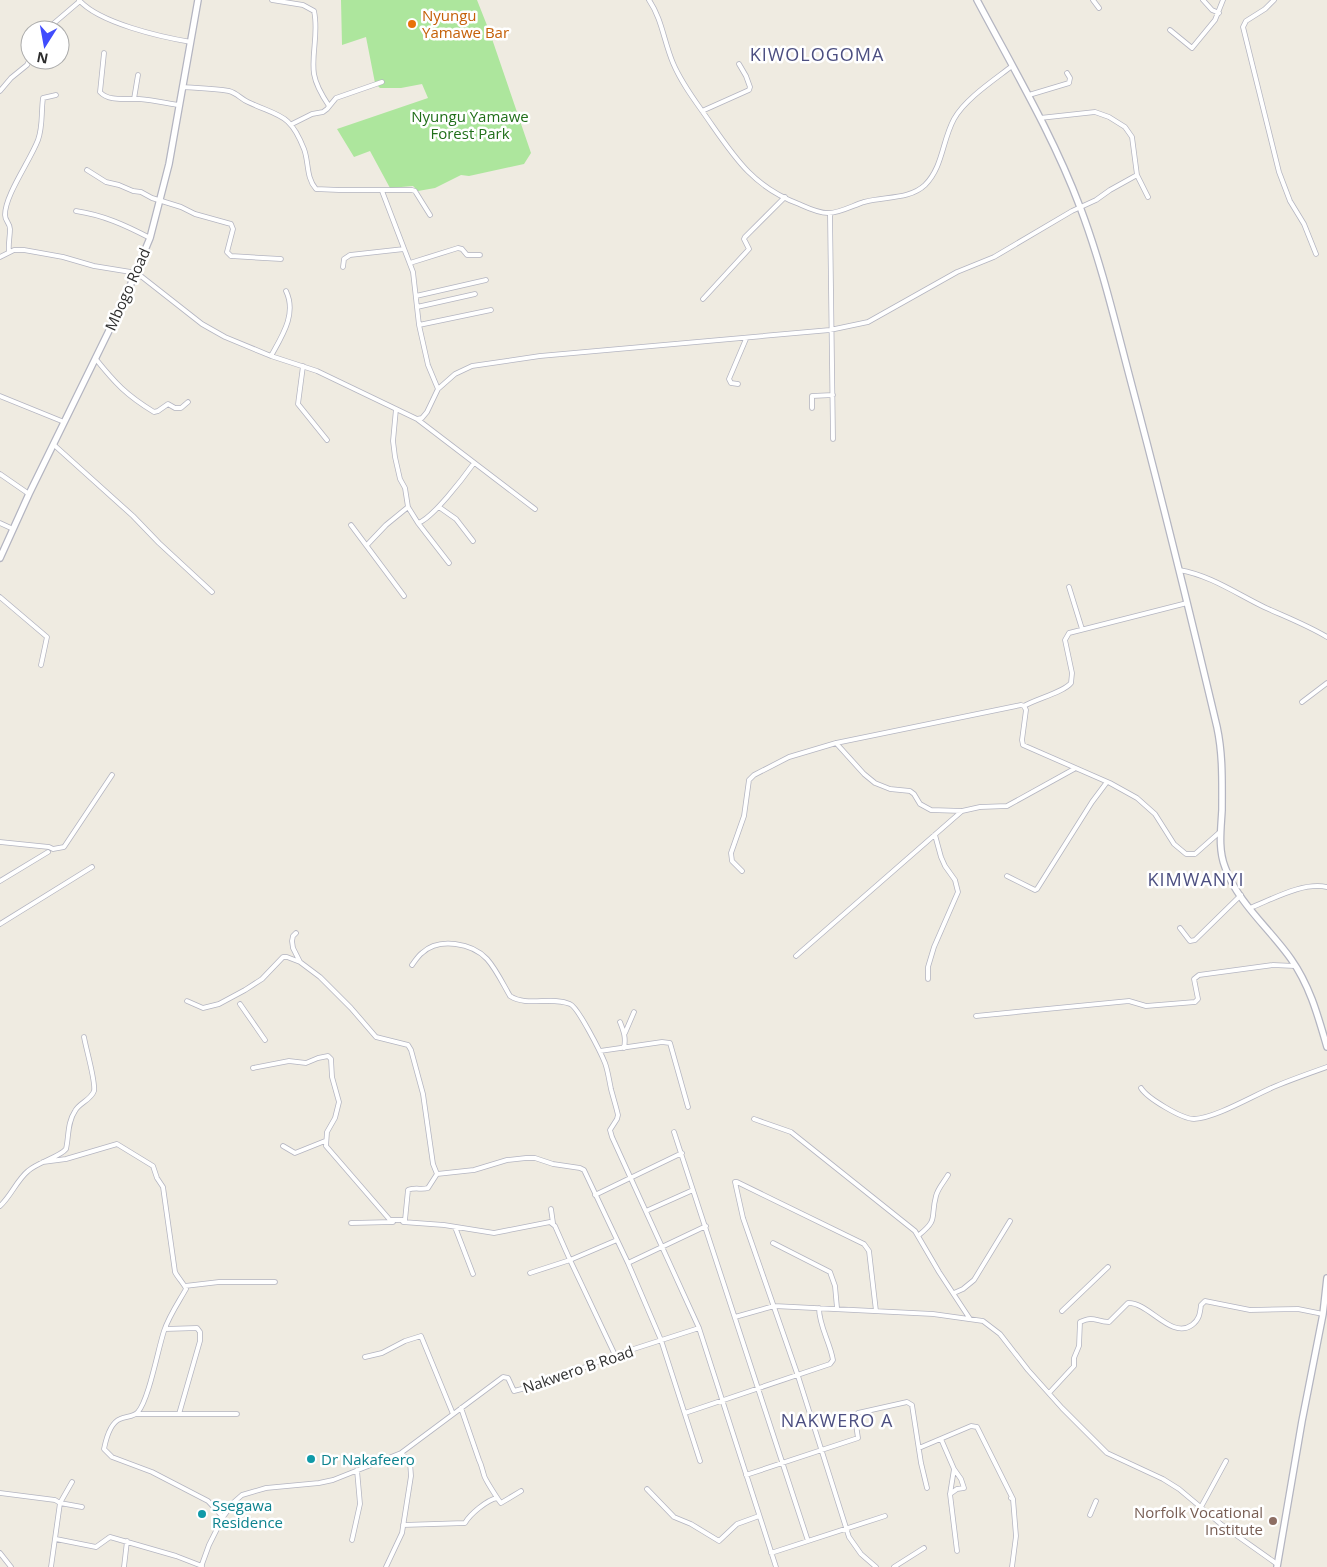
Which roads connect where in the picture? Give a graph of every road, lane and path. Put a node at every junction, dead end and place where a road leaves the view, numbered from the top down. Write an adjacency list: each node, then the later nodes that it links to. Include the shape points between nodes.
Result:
1 (198, 0): 14 (street, Mbogo Road)
2 (272, 0): 28 (street, via 304,5 314,11 314,72)
3 (649, 0): 29 (street, via 657,13 673,64)
4 (977, 0): 17 (street)
5 (1093, 0): 10 (street)
6 (1203, 0): 11 (street)
7 (1222, 0): 11 (street)
8 (1272, 0): 45 (street, via 1265,10 1246,21 1243,27 1281,177)
9 (79, 1): 12 (street); 14 (street, via 98,14 128,26)
10 (1099, 8)
11 (1219, 13): 13 (street, via 1192,48)
12 (57, 20)
13 (1170, 30)
14 (191, 42): 22 (street, Mbogo Road)
15 (104, 53): 26 (street, via 101,94)
16 (739, 64): 29 (street, via 750,82 749,90)
17 (1012, 66): 25 (street); 40 (street, via 976,94 954,118 940,162 917,191 866,201)
18 (21, 70): 23 (street)
19 (1067, 73): 25 (street, via 1069,83)
20 (138, 75): 26 (street)
21 (382, 82): 28 (street, via 336,98)
22 (183, 87): 27 (street, Mbogo Road); 31 (street, via 233,92)
23 (0, 91)
24 (56, 95): 44 (street, via 43,98 38,140 8,200 5,215 10,228)
25 (1028, 95): 30 (street)
26 (134, 99): 27 (street)
27 (179, 105): 37 (street, Mbogo Road)
28 (329, 106): 31 (street, via 323,112)
29 (702, 111): 36 (street, via 750,175)
30 (1040, 118): 33 (street, via 1086,112 1109,117 1130,133); 38 (street)
31 (292, 124): 34 (street, via 305,151 314,188)
32 (87, 170): 37 (street, via 106,182)
33 (1137, 175): 35 (street); 38 (street)
34 (382, 191): 41 (street, via 414,190); 43 (street)
35 (1148, 197)
36 (785, 198): 40 (street); 56 (street, via 745,237 749,250)
37 (160, 200): 42 (street, Mbogo Road); 48 (street, via 231,224 233,229 227,252 231,256)
38 (1080, 207): 60 (street, via 994,257 957,272 868,322); 91 (street, via 1124,356)
39 (76, 211): 42 (street, via 123,223)
40 (830, 214): 60 (street)
41 (430, 215)
42 (150, 238): 51 (street, Mbogo Road)
43 (404, 248): 49 (street); 50 (street, via 350,255 344,259)
44 (9, 252): 47 (street); 51 (street, via 24,250 49,254)
45 (1316, 254)
46 (480, 256): 49 (street, via 467,255 458,248)
47 (0, 257)
48 (281, 259)
49 (410, 263): 55 (street)
50 (343, 268)
51 (136, 273): 62 (street, via 215,332); 63 (street, Mbogo Road)
52 (486, 280): 55 (street)
53 (286, 291): 62 (street, via 290,299 288,324)
54 (475, 294): 57 (street)
55 (416, 296): 57 (street)
56 (703, 299)
57 (418, 307): 59 (street)
58 (491, 310): 59 (street)
59 (419, 325): 66 (street, via 428,366)
60 (830, 330): 61 (street); 67 (street)
61 (746, 338): 65 (street, via 729,379 731,383); 66 (street, via 502,361 462,370)
62 (271, 356): 64 (street)
63 (95, 358): 69 (street, via 116,385 154,412 165,404 179,409); 73 (street, Mbogo Road)
64 (303, 366): 71 (street); 75 (street, via 298,404)
65 (738, 384)
66 (438, 388): 72 (street, via 427,412)
67 (833, 395): 70 (street, via 812,396); 74 (street)
68 (0, 396): 73 (street)
69 (188, 402)
70 (812, 408)
71 (396, 409): 72 (street); 80 (street, via 395,458)
72 (417, 419): 77 (street)
73 (64, 422): 76 (street, Mbogo Road)
74 (833, 439)
75 (327, 440)
76 (53, 444): 79 (street, Mbogo Road); 93 (street)
77 (474, 463): 81 (street); 82 (street)
78 (0, 474): 79 (street)
79 (29, 494): 86 (street, Mbogo Road)
80 (408, 507): 84 (street); 88 (street)
81 (439, 507): 84 (street); 87 (street, via 456,519)
82 (535, 508)
83 (0, 523): 86 (street)
84 (418, 523): 90 (street)
85 (350, 525): 88 (street)
86 (13, 528): 89 (street, Mbogo Road)
87 (474, 541)
88 (367, 545): 94 (street)
89 (0, 558)
90 (449, 564)
91 (1179, 570): 96 (street); 98 (street, via 1227,588)
92 (1069, 587): 97 (street)
93 (212, 592)
94 (404, 596)
95 (0, 597): 99 (street, via 47,637)
96 (1187, 604): 97 (street); 108 (street, via 1221,746)
97 (1082, 629): 102 (street, via 1068,633 1065,640 1071,683 1065,689)
98 (1327, 637)
99 (41, 665)
100 (1327, 683): 101 (street)
101 (1302, 702)
102 (1024, 706): 103 (street); 104 (street, via 1023,745)
103 (836, 743): 107 (street, via 875,783 890,789 910,791 928,809); 113 (street, via 789,757 751,777 744,816 731,853 732,862)
104 (1074, 769): 106 (street); 107 (street, via 1007,806)
105 (112, 775): 110 (street, via 64,847 53,849)
106 (1107, 782): 108 (street, via 1148,806 1174,844 1186,854 1195,854); 114 (street, via 1037,889)
107 (962, 810): 109 (street)
108 (1221, 831): 117 (street, via 1224,864)
109 (935, 835): 122 (street); 126 (street, via 944,866 955,880 958,892 934,947)
110 (0, 842)
111 (48, 852): 115 (street)
112 (92, 866): 119 (street)
113 (742, 870)
114 (1007, 876)
115 (0, 881)
116 (1326, 886): 118 (street, via 1305,888)
117 (1241, 895): 118 (street); 120 (street, via 1195,940 1190,941)
118 (1250, 908): 125 (street)
119 (0, 924)
120 (1180, 928)
121 (296, 933): 123 (street, via 292,940 293,948)
122 (796, 956)
123 (300, 962): 127 (street, via 283,957 262,978 219,1004 203,1008); 148 (street, via 351,1008 376,1037 408,1045 423,1094)
124 (412, 965): 137 (street, via 422,952 432,946 466,946 486,959 510,996 553,1000 573,1006)
125 (1296, 966): 130 (street, via 1272,965 1200,975 1194,979 1198,999 1193,1002 1146,1006 1129,1001); 135 (street, via 1310,993)
126 (928, 979)
127 (187, 1001)
128 (240, 1004): 134 (street)
129 (634, 1012): 132 (street)
130 (976, 1016)
131 (620, 1022): 132 (street)
132 (625, 1033): 136 (street)
133 (84, 1037): 147 (street, via 94,1090 73,1115 65,1151)
134 (266, 1040)
135 (1327, 1047)
136 (624, 1048): 137 (street); 141 (street, via 670,1043)
137 (600, 1051): 149 (street, via 617,1110 617,1119 610,1130)
138 (1327, 1067): 140 (street, via 1201,1118 1185,1117 1149,1097)
139 (254, 1068): 144 (street, via 289,1061 306,1063 328,1056 331,1059 339,1102)
140 (1141, 1088)
141 (688, 1106)
142 (754, 1119): 161 (street, via 791,1132)
143 (674, 1132): 146 (street)
144 (325, 1141): 145 (street, via 295,1153); 148 (street, via 390,1220 405,1220 408,1190 428,1188)
145 (283, 1146)
146 (682, 1153): 149 (street); 151 (street)
147 (43, 1162): 153 (street, via 28,1171); 172 (street, via 66,1159 116,1144 153,1166 164,1187 175,1272)
148 (437, 1174): 152 (street, via 474,1170 507,1160 535,1158 584,1170)
149 (631, 1176): 152 (street); 155 (street)
150 (948, 1176): 161 (street, via 936,1196 932,1223)
151 (693, 1190): 155 (street); 159 (street)
152 (595, 1195): 162 (street)
153 (0, 1206)
154 (551, 1209): 158 (street)
155 (646, 1211): 164 (street)
156 (1010, 1221): 173 (street, via 974,1280)
157 (351, 1223): 160 (street, via 409,1222)
158 (553, 1223): 160 (street, via 494,1233); 165 (street)
159 (706, 1226): 164 (street); 180 (street)
160 (455, 1227): 169 (street)
161 (919, 1235): 173 (street)
162 (618, 1240): 165 (street); 166 (street)
163 (773, 1243): 176 (street, via 830,1272)
164 (663, 1246): 166 (street); 182 (street)
165 (570, 1260): 168 (street); 185 (street)
166 (628, 1262): 184 (street)
167 (1108, 1267): 178 (street)
168 (530, 1273)
169 (473, 1274)
170 (1327, 1278): 179 (street)
171 (275, 1282): 172 (street, via 228,1281)
172 (185, 1286): 183 (street)
173 (954, 1293): 181 (street)
174 (774, 1306): 175 (street); 177 (street, via 743,1218 736,1182 864,1244 869,1251); 180 (street); 187 (street)
175 (819, 1308): 176 (street); 187 (street, via 833,1360 826,1367)
176 (837, 1308): 177 (street)
177 (876, 1311): 181 (street)
178 (1062, 1311)
179 (1323, 1314): 189 (street, via 1298,1309 1250,1310 1205,1301 1196,1321 1180,1329 1139,1305 1128,1303 1109,1322 1096,1319 1080,1322 1074,1366); 232 (street)
180 (735, 1317): 188 (street)
181 (970, 1319): 189 (street, via 993,1327)
182 (699, 1328): 184 (street, Nakwero B Road); 190 (street)
183 (165, 1329): 193 (street, via 148,1388); 194 (street, via 197,1328 200,1332)
184 (661, 1340): 185 (street, Nakwero B Road); 192 (street)
185 (615, 1355): 191 (street, Nakwero B Road, via 545,1383 514,1391 508,1378 503,1377)
186 (365, 1357): 196 (street, via 421,1336)
187 (798, 1376): 188 (street); 199 (street)
188 (759, 1389): 190 (street); 203 (street)
189 (1050, 1392): 217 (street, via 1107,1453 1163,1479)
190 (721, 1401): 192 (street); 206 (street)
191 (461, 1408): 196 (street); 213 (street, via 484,1477)
192 (685, 1413): 201 (street)
193 (136, 1414): 194 (street); 221 (street, via 115,1422 104,1449 112,1458 152,1472 208,1501)
194 (179, 1414): 195 (street)
195 (237, 1414)
196 (453, 1414): 200 (street)
197 (941, 1440): 198 (street); 204 (street); 241 (street, via 971,1426 977,1428 1012,1499 1016,1536)
198 (918, 1448): 199 (street, via 912,1405 907,1402 858,1413 855,1418 858,1438); 208 (street)
199 (822, 1449): 203 (street); 223 (street)
200 (401, 1453): 205 (street); 222 (street, via 411,1466)
201 (700, 1461)
202 (1226, 1461): 217 (street)
203 (783, 1462): 206 (street); 227 (street)
204 (954, 1469): 212 (street); 212 (street, via 964,1488)
205 (357, 1470): 221 (street, via 318,1483 266,1488 242,1496); 225 (street, via 360,1504)
206 (746, 1475): 219 (street)
207 (72, 1482): 215 (street)
208 (927, 1488)
209 (647, 1489): 219 (street, via 674,1517 719,1541 738,1524)
210 (521, 1490): 213 (street, via 501,1503)
211 (0, 1493): 215 (street)
212 (950, 1494): 229 (street)
213 (496, 1498): 222 (street, via 465,1523)
214 (1096, 1501): 218 (street)
215 (60, 1503): 216 (street); 224 (street)
216 (82, 1507)
217 (1201, 1507): 232 (street)
218 (1090, 1515)
219 (758, 1516): 231 (street)
220 (885, 1516): 223 (street)
221 (223, 1517): 233 (street)
222 (404, 1525): 237 (street)
223 (846, 1528): 227 (street); 239 (street, via 853,1544)
224 (56, 1539): 226 (street, via 96,1547 110,1537); 235 (street)
225 (352, 1540)
226 (127, 1541): 233 (street); 236 (street)
227 (808, 1541): 231 (street)
228 (924, 1548): 240 (street)
229 (957, 1551)
230 (0, 1553): 234 (street)
231 (772, 1553): 238 (street)
232 (1277, 1565)
233 (201, 1566)
234 (10, 1567)
235 (51, 1567)
236 (124, 1567)
237 (386, 1567)
238 (776, 1567)
239 (876, 1567)
240 (894, 1567)
241 (1012, 1567)

